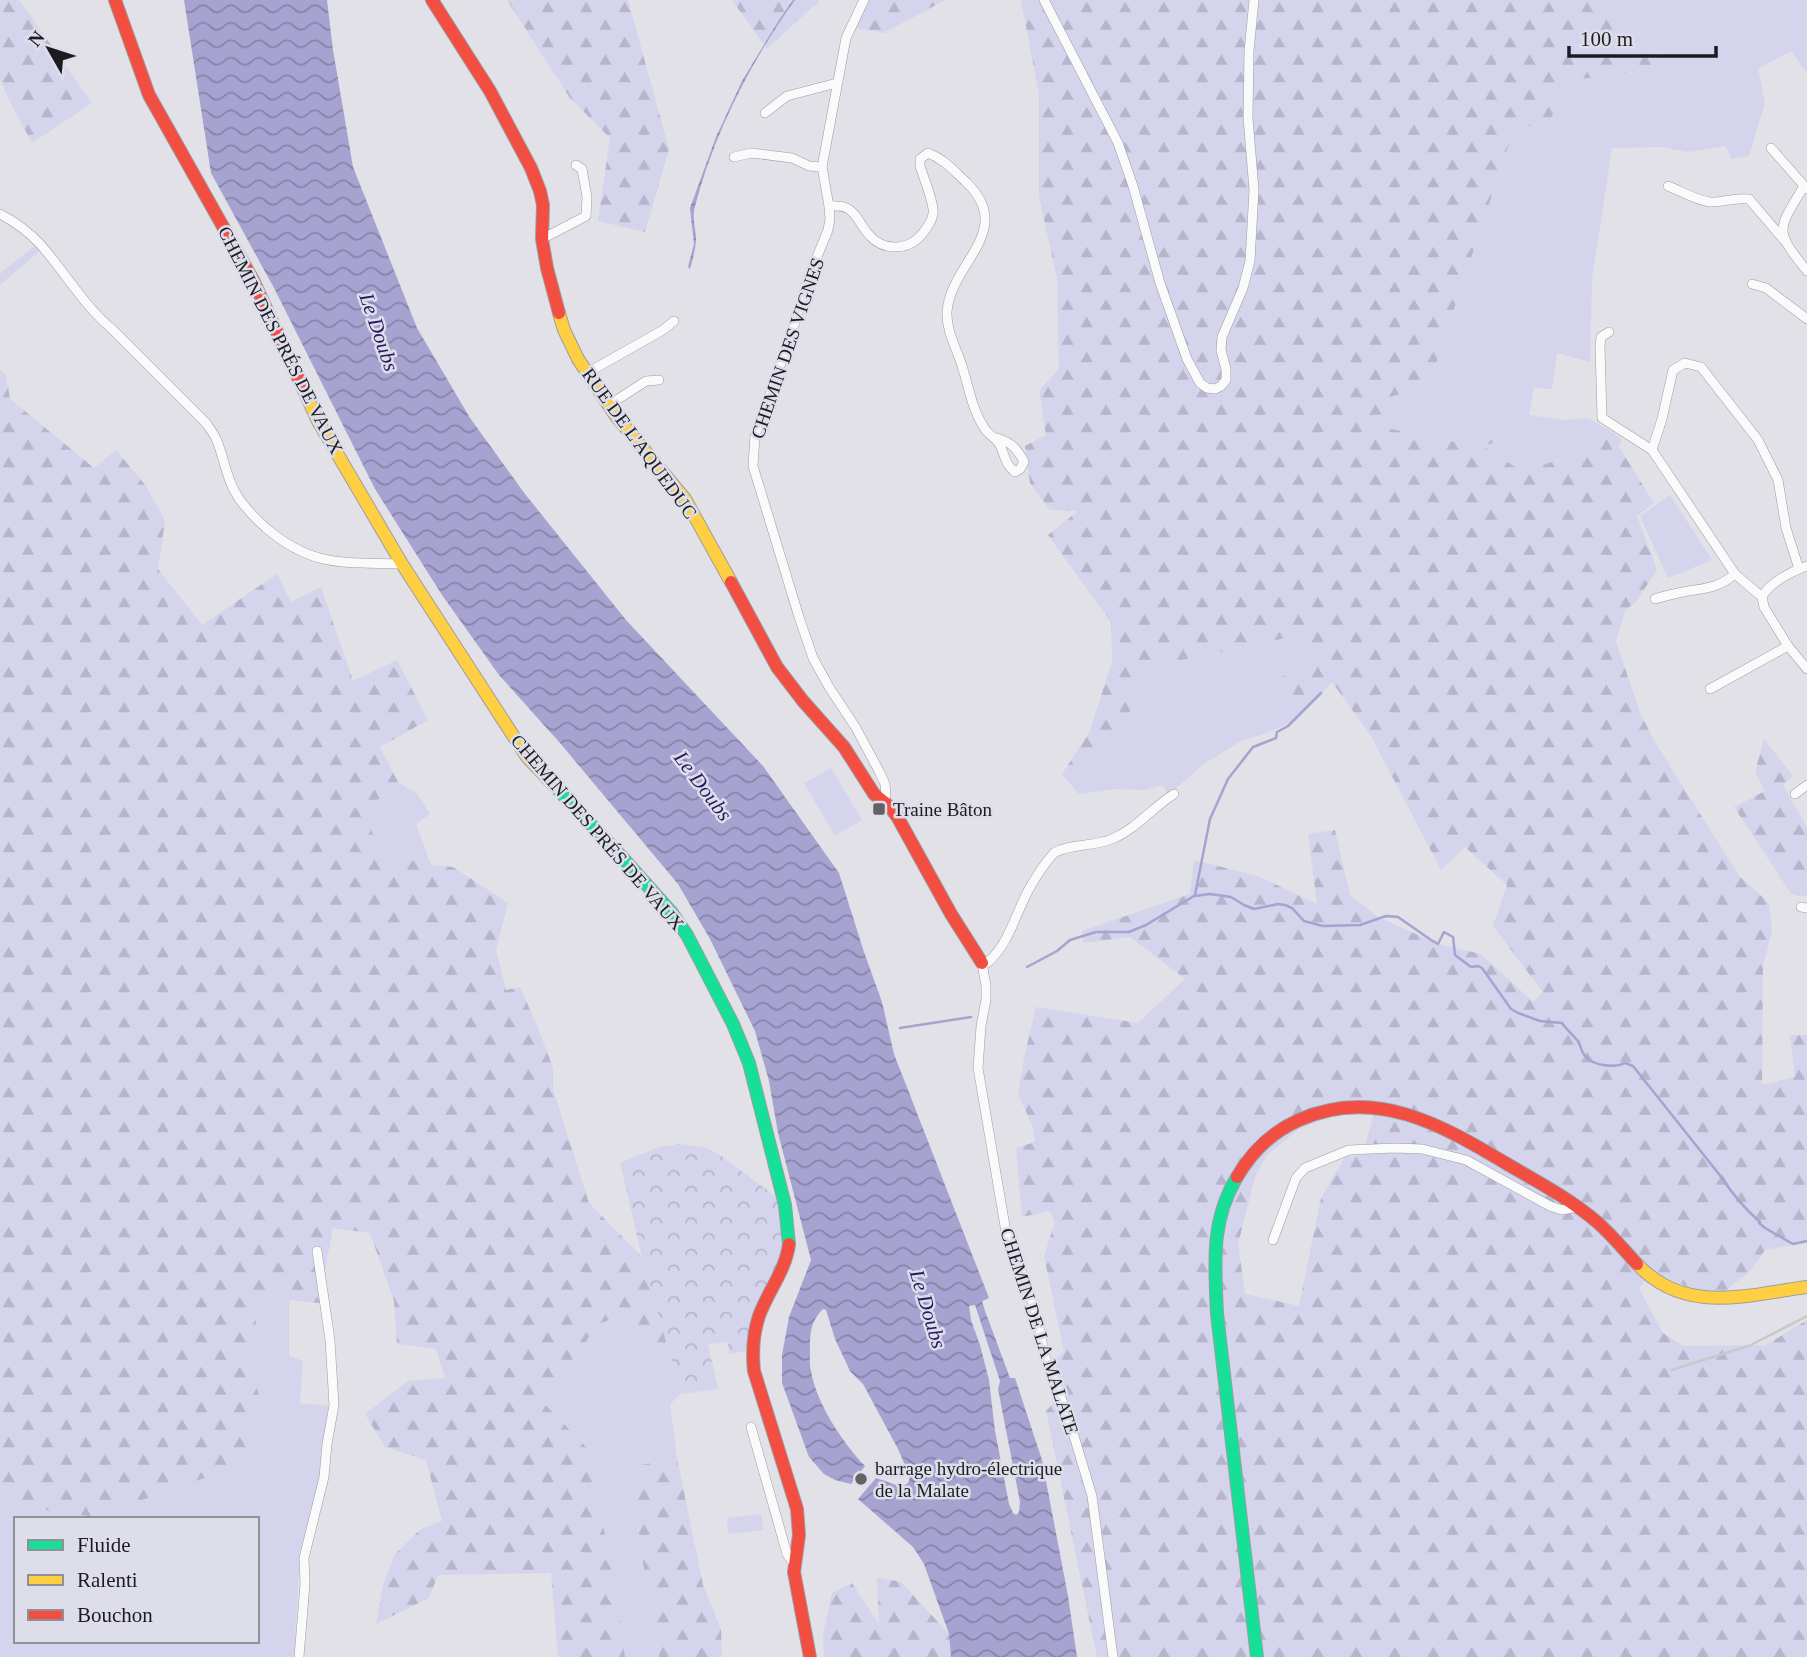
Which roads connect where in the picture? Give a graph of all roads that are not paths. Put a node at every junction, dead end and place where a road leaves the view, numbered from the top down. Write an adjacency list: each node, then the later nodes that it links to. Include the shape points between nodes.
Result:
1 (115, 0): 28 (street, CHEMIN DES PRÉS DE VAUX, via 149,95 247,269 318,421)
2 (432, 0): 16 (street, RUE DE L'AQUEDUC, via 490,91 531,168 542,198)
3 (864, 0): 6 (street, CHEMIN DES VIGNES, via 846,38)
4 (1044, 0): 5 (street, via 1118,143 1187,359 1200,383 1215,389 1226,380 1223,337 1250,261 1254,190 1249,51)
5 (1254, 0)
6 (837, 83): 7 (street, via 787,96); 11 (street, CHEMIN DES VIGNES)
7 (765, 113)
8 (1771, 148): 13 (street)
9 (734, 157): 11 (street, via 751,153)
10 (576, 165): 16 (street, via 582,169 586,216)
11 (822, 167): 14 (street, CHEMIN DES VIGNES)
12 (1668, 186): 17 (street, via 1699,200 1749,199)
13 (1806, 187): 17 (street, via 1784,220)
14 (829, 206): 26 (street, via 851,211 879,244 905,246 919,237 934,213 920,159 928,153 939,157 975,190 986,214 984,232 951,296 948,328 975,409); 39 (street, CHEMIN DES VIGNES, via 828,230 755,436 752,466 813,658 879,771 886,795)
15 (0, 214): 28 (street, via 40,244 96,316 206,423 217,439 234,491 262,524 315,558)
16 (542, 239): 23 (street, RUE DE L'AQUEDUC, via 564,330)
17 (1784, 240): 18 (street)
18 (1807, 271)
19 (1752, 284): 20 (street, via 1766,288)
20 (1807, 319)
21 (674, 321): 23 (street)
22 (1609, 332): 27 (street, via 1601,337 1600,346 1602,418)
23 (587, 373): 25 (street, RUE DE L'AQUEDUC)
24 (659, 380): 25 (street, via 646,381)
25 (609, 405): 39 (street, RUE DE L'AQUEDUC, via 685,499 777,667 844,747)
26 (993, 437)
27 (1652, 450): 29 (street, via 1673,370 1685,363 1701,367 1758,440 1779,480 1786,528); 30 (street)
28 (402, 564): 46 (street, CHEMIN DES PRÉS DE VAUX, via 527,757 661,899 687,935 749,1063 785,1205 789,1245 759,1316 752,1347 757,1383 797,1509)
29 (1803, 568): 31 (street, via 1772,584)
30 (1735, 575): 31 (street); 32 (street, via 1706,589)
31 (1762, 597): 33 (street)
32 (1655, 598)
33 (1788, 646): 34 (street); 35 (street)
34 (1807, 669)
35 (1710, 689)
36 (1807, 785): 38 (street)
37 (1174, 794): 40 (street, via 1125,833 1054,853 1029,889 1007,937 992,959)
38 (1795, 794)
39 (881, 801): 40 (street, RUE DE L'AQUEDUC, via 898,818)
40 (982, 963): 49 (street, CHEMIN DE LA MALATE, via 986,1000 978,1068 1006,1232 1092,1496)
41 (1577, 1207): 42 (street, via 1562,1210 1550,1206 1466,1160 1422,1149 1349,1150 1305,1168 1296,1178); 44 (street, via 1600,1224 1647,1275 1680,1294 1711,1299); 50 (street, via 1459,1135 1426,1120 1360,1105 1315,1112 1277,1130 1243,1166 1217,1229 1215,1261 1217,1314)
42 (1273, 1240)
43 (317, 1251): 47 (street, via 334,1405 324,1477 304,1558)
44 (1807, 1287)
45 (751, 1427): 46 (street, CHEMIN DES PRÉS DE VAUX, via 787,1554)
46 (795, 1565): 48 (street, CHEMIN DES PRÉS DE VAUX)
47 (299, 1657)
48 (810, 1657)
49 (1113, 1657)
50 (1257, 1657)

